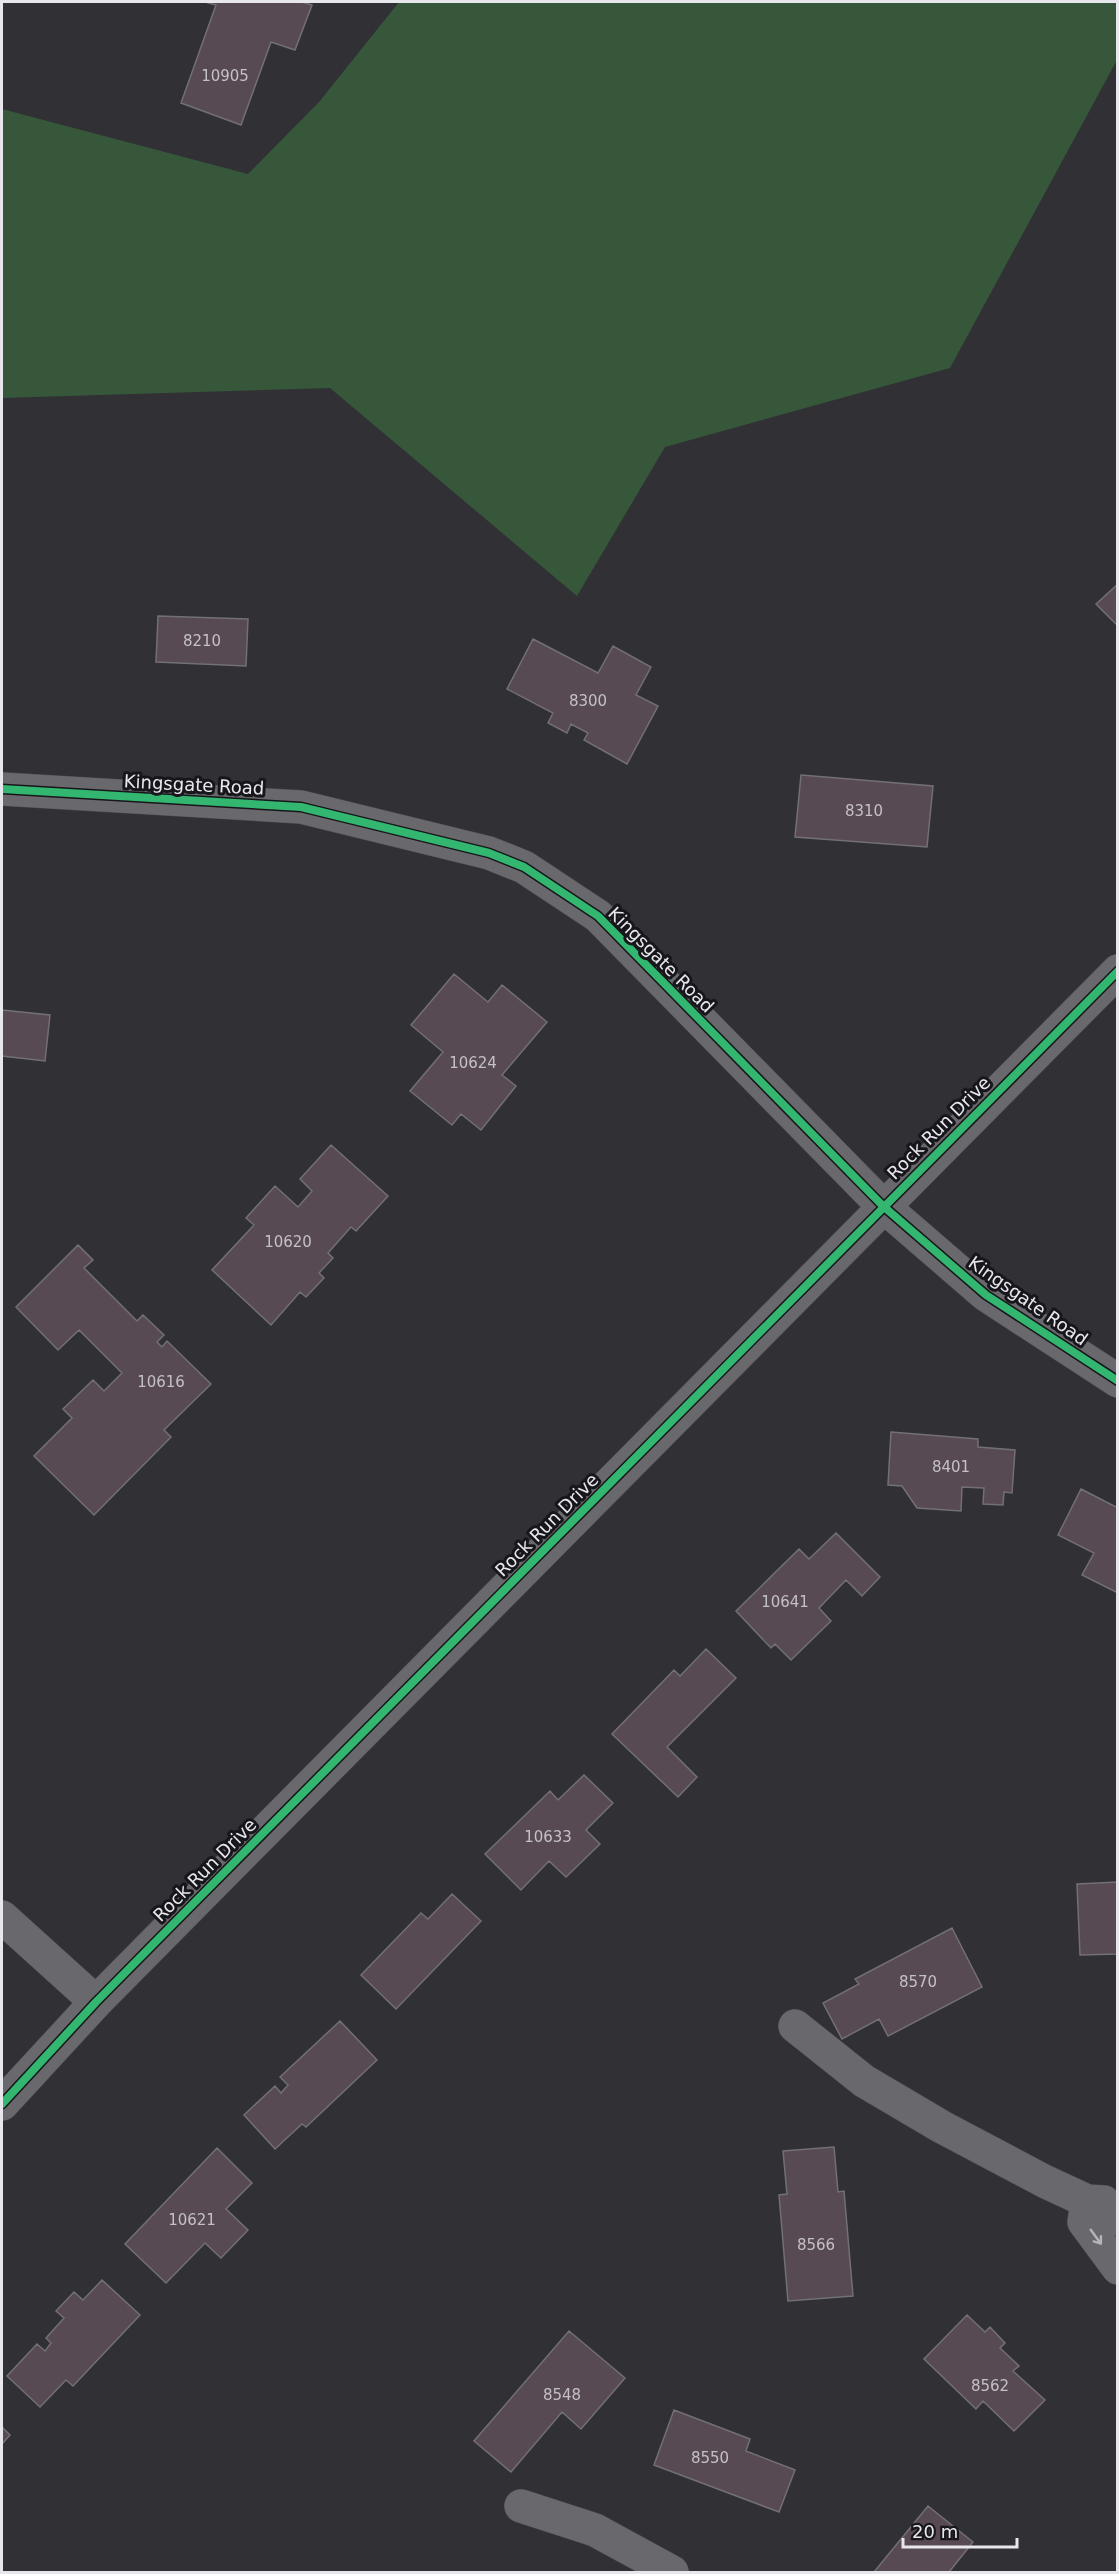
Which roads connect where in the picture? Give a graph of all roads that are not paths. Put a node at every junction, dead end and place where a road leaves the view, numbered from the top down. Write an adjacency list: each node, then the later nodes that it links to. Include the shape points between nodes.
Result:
1 (2, 789): 3 (street, Kingsgate Road, via 301,807 489,853 524,867 598,916)
2 (1118, 971): 3 (street, Rock Run Drive)
3 (883, 1206): 4 (street, Kingsgate Road, via 986,1295); 6 (street, Rock Run Drive)
4 (1118, 1381)
5 (2, 1917): 6 (street)
6 (96, 2002): 8 (street, Rock Run Drive)
7 (795, 2026): 9 (street, via 864,2081)
8 (2, 2104)
9 (1087, 2201): 10 (street, via 1104,2202); 11 (street, one-way to 11, via 1084,2222)
10 (1118, 2219)
11 (1118, 2268)
12 (521, 2506): 13 (street, via 595,2530)
13 (672, 2572)

